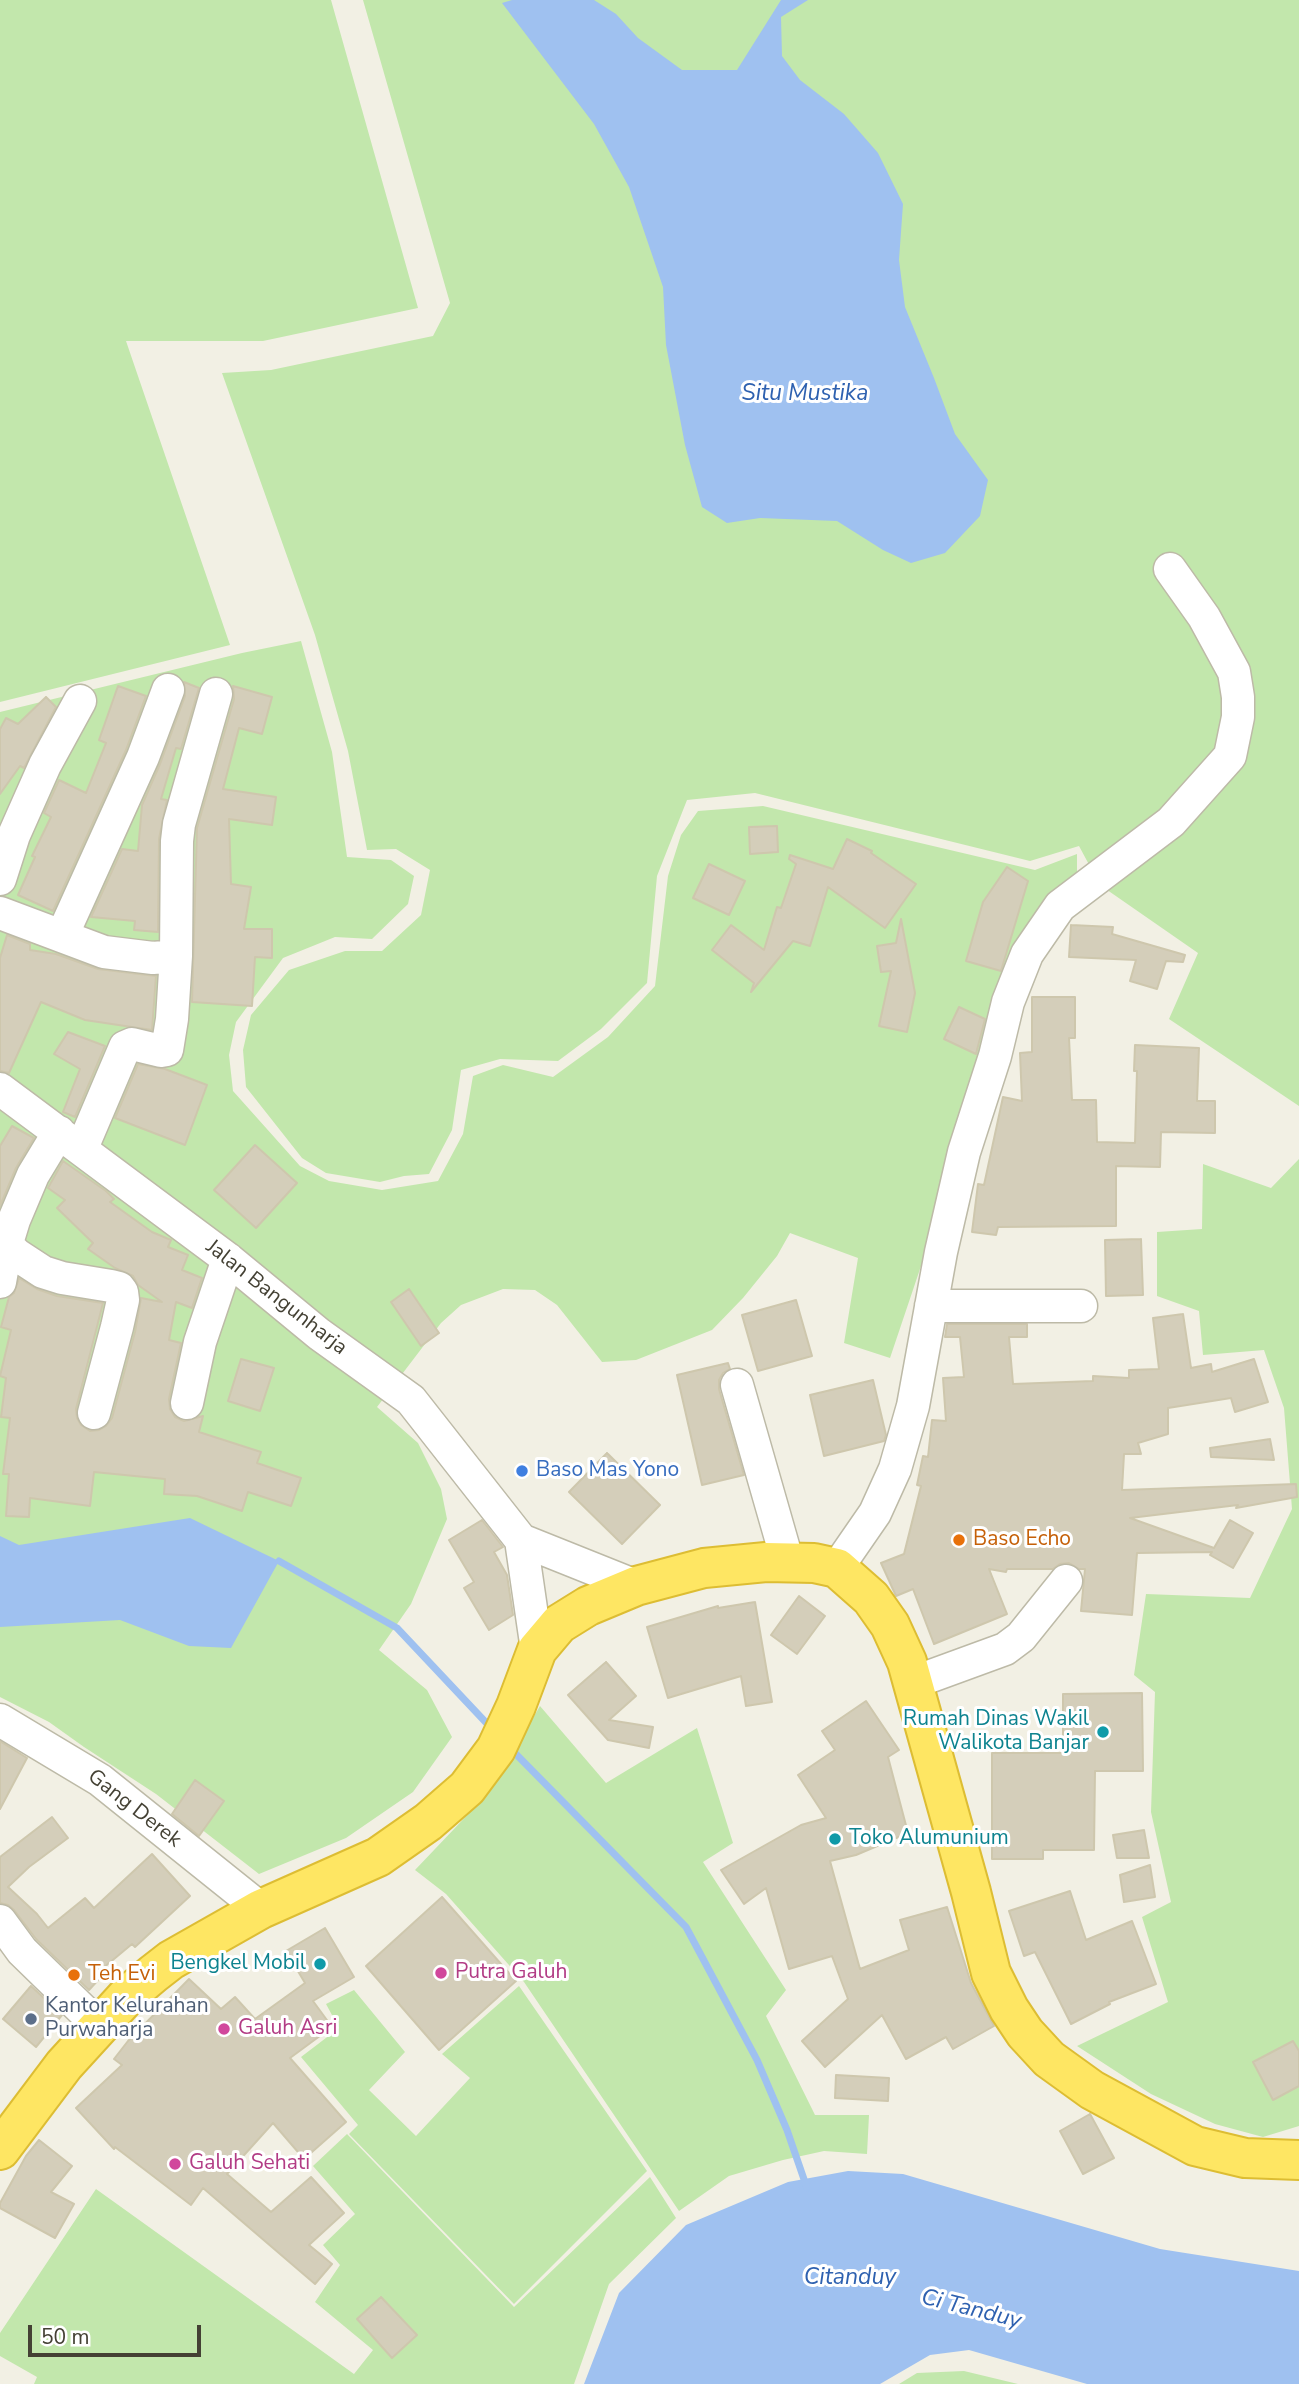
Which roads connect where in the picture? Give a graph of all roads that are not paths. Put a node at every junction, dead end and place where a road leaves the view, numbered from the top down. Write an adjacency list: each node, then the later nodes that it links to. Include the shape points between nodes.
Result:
1 (1170, 569): 14 (street, via 1204,617 1234,672 1238,717 1230,756 1171,822 1060,906 1027,954 1008,1002 964,1152)
2 (168, 690): 7 (street, via 143,757)
3 (216, 694): 8 (street, via 178,832)
4 (80, 701): 5 (street, via 44,765)
5 (0, 878)
6 (0, 913): 7 (street)
7 (62, 936): 8 (street, via 104,952)
8 (176, 956): 10 (street, via 167,1050 125,1047)
9 (0, 1089): 10 (street, Jalan Bangunharja)
10 (71, 1140): 11 (street, via 33,1175); 12 (street, Jalan Bangunharja)
11 (3, 1240): 13 (street); 18 (street, via 43,1272 122,1292)
12 (228, 1259): 17 (street, via 200,1342); 19 (street, Jalan Bangunharja, via 319,1334 411,1400)
13 (0, 1282)
14 (931, 1306): 15 (street); 21 (street, via 913,1406 895,1469 875,1513)
15 (1081, 1306)
16 (737, 1385): 20 (street)
17 (187, 1403)
18 (94, 1413)
19 (521, 1539): 23 (street); 24 (street)
20 (788, 1563): 21 (highway); 23 (highway, via 704,1568)
21 (837, 1568): 25 (highway, via 871,1598 890,1625)
22 (1066, 1581): 25 (street, via 1021,1637 1005,1649)
23 (636, 1586): 24 (highway, via 559,1624)
24 (537, 1650): 27 (highway, via 496,1749 467,1787 378,1857)
25 (912, 1683): 31 (highway, via 991,1973 1025,2033 1049,2059 1092,2090 1195,2146 1245,2158)
26 (0, 1720): 27 (street, Gang Derek, via 100,1780)
27 (261, 1909): 29 (highway, via 162,1967)
28 (0, 1921): 29 (street, via 22,1951)
29 (99, 2026): 30 (highway)
30 (0, 2150)
31 (1299, 2160)

